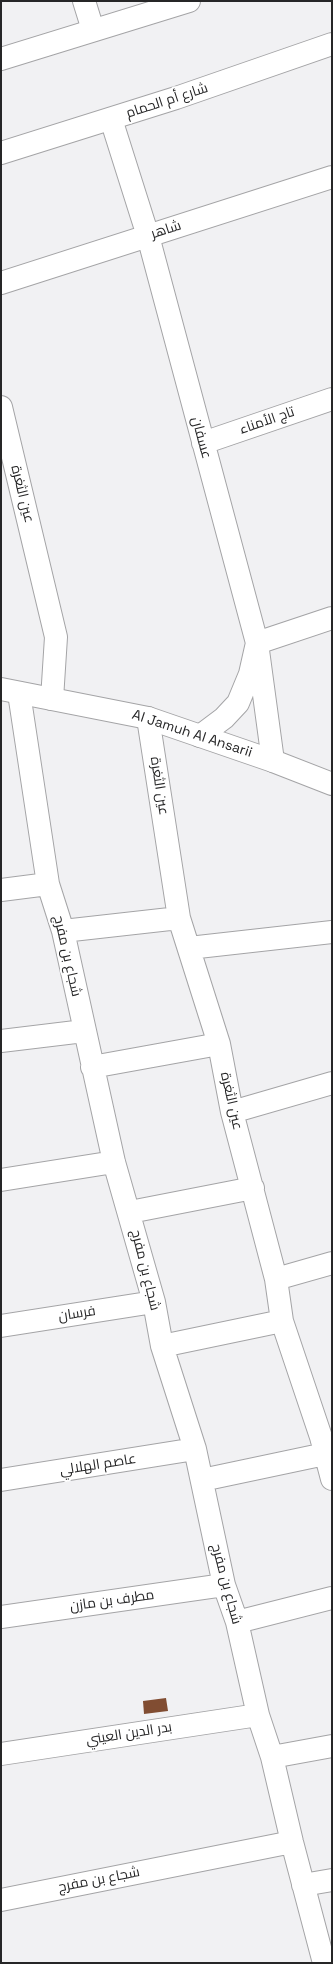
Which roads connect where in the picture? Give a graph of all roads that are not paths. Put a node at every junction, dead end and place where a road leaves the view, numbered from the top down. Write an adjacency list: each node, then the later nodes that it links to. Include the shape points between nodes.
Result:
1 (84, 1): 3 (street)
2 (189, 1): 3 (street)
3 (94, 30): 5 (street)
4 (332, 44): 6 (street, شارع أم الحمام)
5 (1, 58)
6 (111, 119): 7 (street, شارع أم الحمام); 9 (street, عسفان)
7 (1, 153)
8 (332, 177): 9 (street, شاهر)
9 (148, 236): 10 (street, شاهر); 13 (street, عسفان)
10 (1, 283)
11 (332, 399): 13 (street, تاج الأمناء)
12 (1, 407): 17 (street, عين الثغرة, via 56,637)
13 (203, 443): 15 (street, عسفان)
14 (332, 618): 15 (street)
15 (257, 643): 19 (street, via 250,674 238,703 224,718); 20 (street, عسفان)
16 (10, 691): 17 (street, Al Jamuh Al Ansarii); 22 (street, شجاع بن مفرج)
17 (52, 699): 18 (street, Al Jamuh Al Ansarii)
18 (148, 718): 19 (street, Al Jamuh Al Ansarii); 24 (street, عين الثغرة)
19 (200, 736): 20 (street, Al Jamuh Al Ansarii)
20 (273, 761): 21 (street, Al Jamuh Al Ansarii)
21 (332, 784)
22 (48, 884): 23 (street); 25 (street, شجاع بن مفرج)
23 (1, 890)
24 (179, 918): 25 (street); 27 (street, عين الثغرة)
25 (63, 931): 28 (street, شجاع بن مفرج)
26 (332, 932): 27 (street)
27 (189, 948): 30 (street, عين الثغرة)
28 (84, 1030): 29 (street); 31 (street, شجاع بن مفرج)
29 (1, 1041)
30 (219, 1044): 31 (street); 33 (street, عين الثغرة)
31 (92, 1067): 34 (street, شجاع بن مفرج)
32 (332, 1083): 33 (street)
33 (232, 1112): 36 (street, عين الثغرة)
34 (114, 1162): 35 (street); 37 (street, شجاع بن مفرج)
35 (1, 1180)
36 (253, 1188): 37 (street); 39 (street, عين الثغرة)
37 (130, 1212): 40 (street, شجاع بن مفرج)
38 (332, 1263): 39 (street)
39 (276, 1279): 41 (street, عين الثغرة)
40 (154, 1302): 42 (street, فرسان); 43 (street, شجاع بن مفرج)
41 (282, 1321): 43 (street); 44 (street, عين الثغرة)
42 (1, 1326)
43 (162, 1346): 45 (street, شجاع بن مفرج)
44 (326, 1442): 46 (street, عين الثغرة); 48 (street)
45 (195, 1449): 47 (street, عاصم الهلالي); 48 (street, شجاع بن مفرج)
46 (332, 1479)
47 (1, 1480)
48 (202, 1480): 49 (street, شجاع بن مفرج)
49 (224, 1585): 51 (street, مطرف بن مازن); 52 (street, شجاع بن مفرج)
50 (332, 1598): 52 (street)
51 (1, 1617)
52 (237, 1622): 53 (street, شجاع بن مفرج)
53 (258, 1715): 55 (street, بدر الدين العيني); 56 (street, شجاع بن مفرج)
54 (332, 1746): 56 (street)
55 (1, 1754)
56 (272, 1757): 57 (street, شجاع بن مفرج)
57 (292, 1842): 59 (street, شجاع بن مفرج); 60 (street, شجاع بن مفرج)
58 (332, 1880): 59 (street)
59 (303, 1885): 61 (street, شجاع بن مفرج)
60 (1, 1900)
61 (324, 1963)

